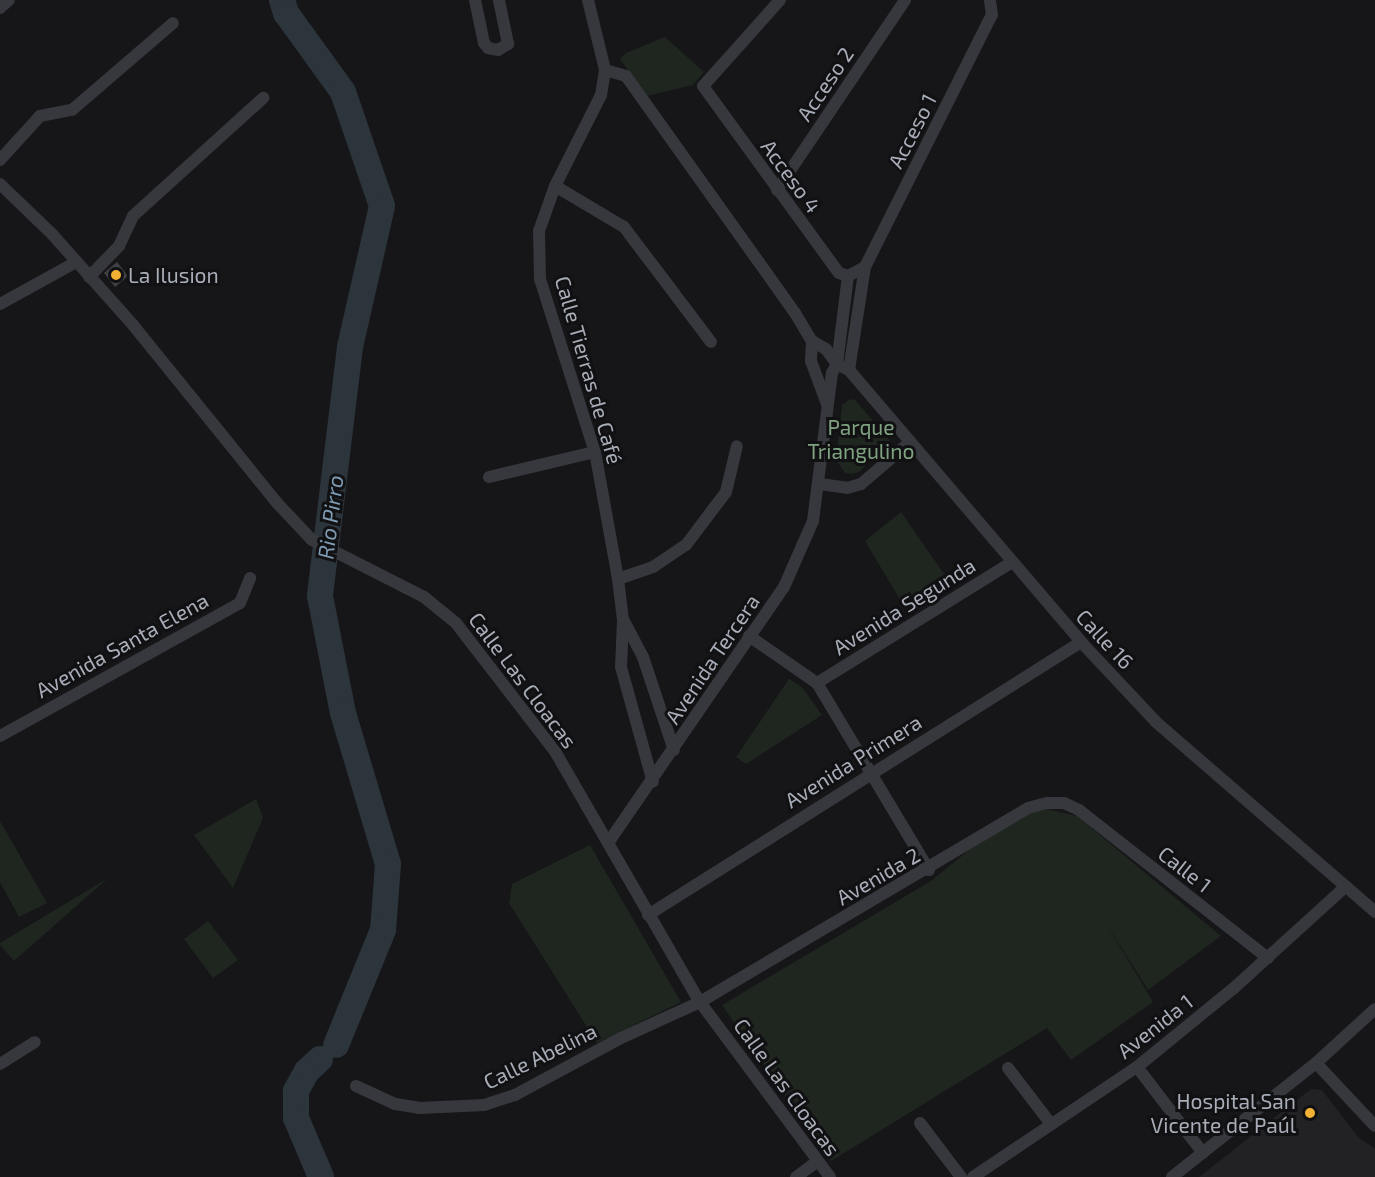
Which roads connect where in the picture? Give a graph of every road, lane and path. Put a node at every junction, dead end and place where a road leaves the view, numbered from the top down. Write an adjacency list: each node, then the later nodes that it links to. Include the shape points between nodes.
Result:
1 (9, 0): 8 (street)
2 (475, 0): 3 (street, via 484,42 488,48 498,50 508,44)
3 (499, 0)
4 (588, 0): 10 (street, Calle Tierras de Café)
5 (780, 0): 15 (street, Acceso 4, via 703,87)
6 (905, 0): 15 (street, Acceso 2)
7 (990, 0): 17 (street, Acceso 1, via 992,15)
8 (0, 8)
9 (172, 23): 12 (street, via 72,110 40,116)
10 (605, 70): 14 (street, Calle Tierras de Café, via 601,95); 20 (street, Calle 16, via 626,76)
11 (263, 98): 18 (street, via 133,216 119,246)
12 (0, 160)
13 (0, 184): 16 (street, Calle Las Cloacas)
14 (555, 186): 21 (street, via 624,227); 27 (street, Calle Tierras de Café, via 539,231 540,279)
15 (777, 190): 17 (street, Acceso 4, via 839,273)
16 (76, 262): 18 (street, Calle Las Cloacas); 19 (street)
17 (856, 272): 22 (street, Avenida Tercera); 23 (street)
18 (89, 277): 42 (street, Calle Las Cloacas, via 312,540 424,597 456,623 556,753)
19 (0, 304)
20 (812, 341): 22 (street, Calle 16); 24 (street, via 812,361)
21 (711, 342)
22 (837, 364): 23 (street, Calle 16); 24 (street, Avenida Tercera, via 832,373)
23 (849, 370): 25 (street, Calle 16)
24 (828, 409): 29 (street, Avenida Tercera)
25 (910, 442): 29 (street, via 861,484 847,488); 30 (street, Calle 16)
26 (737, 446): 32 (street, via 726,492 686,545 653,567)
27 (595, 452): 28 (street); 32 (street, Calle Tierras de Café)
28 (489, 477)
29 (820, 484): 34 (street, Avenida Tercera, via 813,521 784,587)
30 (1012, 562): 35 (street, Calle 16); 36 (street, Avenida Segunda)
31 (250, 578): 37 (street, Avenida Santa Elena, via 240,603)
32 (618, 579): 33 (street, Calle Tierras de Café)
33 (623, 620): 38 (street, Calle Tierras de Café, via 644,657); 40 (street, Calle Tierras de Café, via 621,667)
34 (749, 636): 36 (street); 38 (street, Avenida Tercera)
35 (1081, 642): 39 (street, Avenida Primera); 44 (street, Calle 16, via 1156,722)
36 (817, 683): 39 (street)
37 (0, 736)
38 (674, 750): 40 (street, Avenida Tercera)
39 (870, 774): 43 (street); 46 (street, Avenida Primera)
40 (653, 782): 42 (street, Avenida Tercera)
41 (1079, 810): 43 (street, Avenida 2, via 1064,803 1028,807); 47 (street, Calle 1)
42 (609, 843): 46 (street, Calle Las Cloacas)
43 (929, 870): 48 (street, Avenida 2)
44 (1346, 886): 45 (street, Calle 16); 47 (street, Avenida 1)
45 (1375, 912)
46 (648, 915): 48 (street, Calle Las Cloacas)
47 (1268, 958): 53 (street, Avenida 1)
48 (700, 1002): 55 (street, Calle Abelina, via 621,1038 514,1095 484,1105 420,1108 395,1104); 60 (street, Calle Las Cloacas)
49 (1375, 1009): 51 (street)
50 (35, 1042): 52 (street)
51 (1316, 1063): 58 (street); 59 (street)
52 (0, 1064)
53 (1137, 1067): 57 (street, Avenida 1); 59 (street)
54 (1008, 1068): 57 (street)
55 (356, 1086)
56 (920, 1123): 63 (street)
57 (1051, 1124): 64 (street, Avenida 1)
58 (1375, 1126)
59 (1203, 1153): 65 (street)
60 (817, 1162): 61 (street); 62 (street, Calle Las Cloacas)
61 (796, 1177)
62 (830, 1177)
63 (962, 1177)
64 (973, 1177)
65 (1172, 1177)

